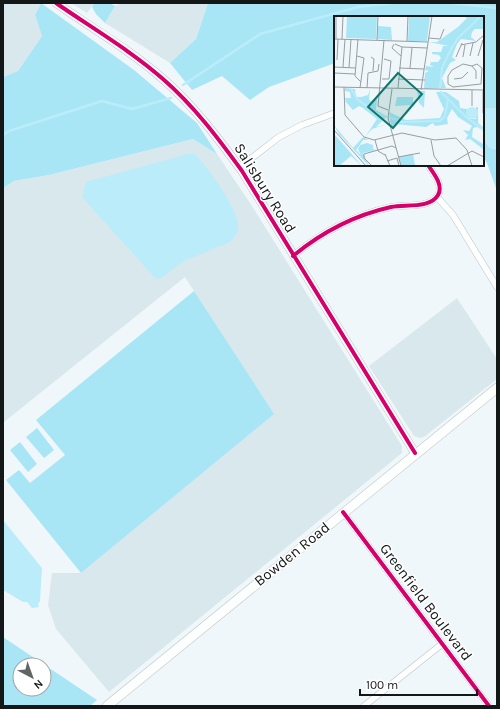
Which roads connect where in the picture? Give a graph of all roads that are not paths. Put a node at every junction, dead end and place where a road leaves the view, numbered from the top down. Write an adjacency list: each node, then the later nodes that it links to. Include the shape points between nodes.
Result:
1 (56, 3): 4 (street, Salisbury Road, via 163,78 202,118)
2 (334, 113): 4 (street, via 279,137)
3 (429, 166): 5 (street, via 439,183)
4 (240, 167): 6 (street, Salisbury Road)
5 (437, 197): 6 (street, via 425,203 396,206 358,216 316,239); 7 (street, via 453,215)
6 (293, 256): 9 (street, Salisbury Road)
7 (497, 287)
8 (497, 388): 9 (main road, Bowden Road)
9 (415, 453): 10 (main road, Bowden Road)
10 (343, 512): 11 (street, Greenfield Boulevard); 12 (main road, Bowden Road)
11 (442, 644): 13 (street); 14 (street, Greenfield Boulevard)
12 (107, 706)
13 (364, 706)
14 (489, 706)

